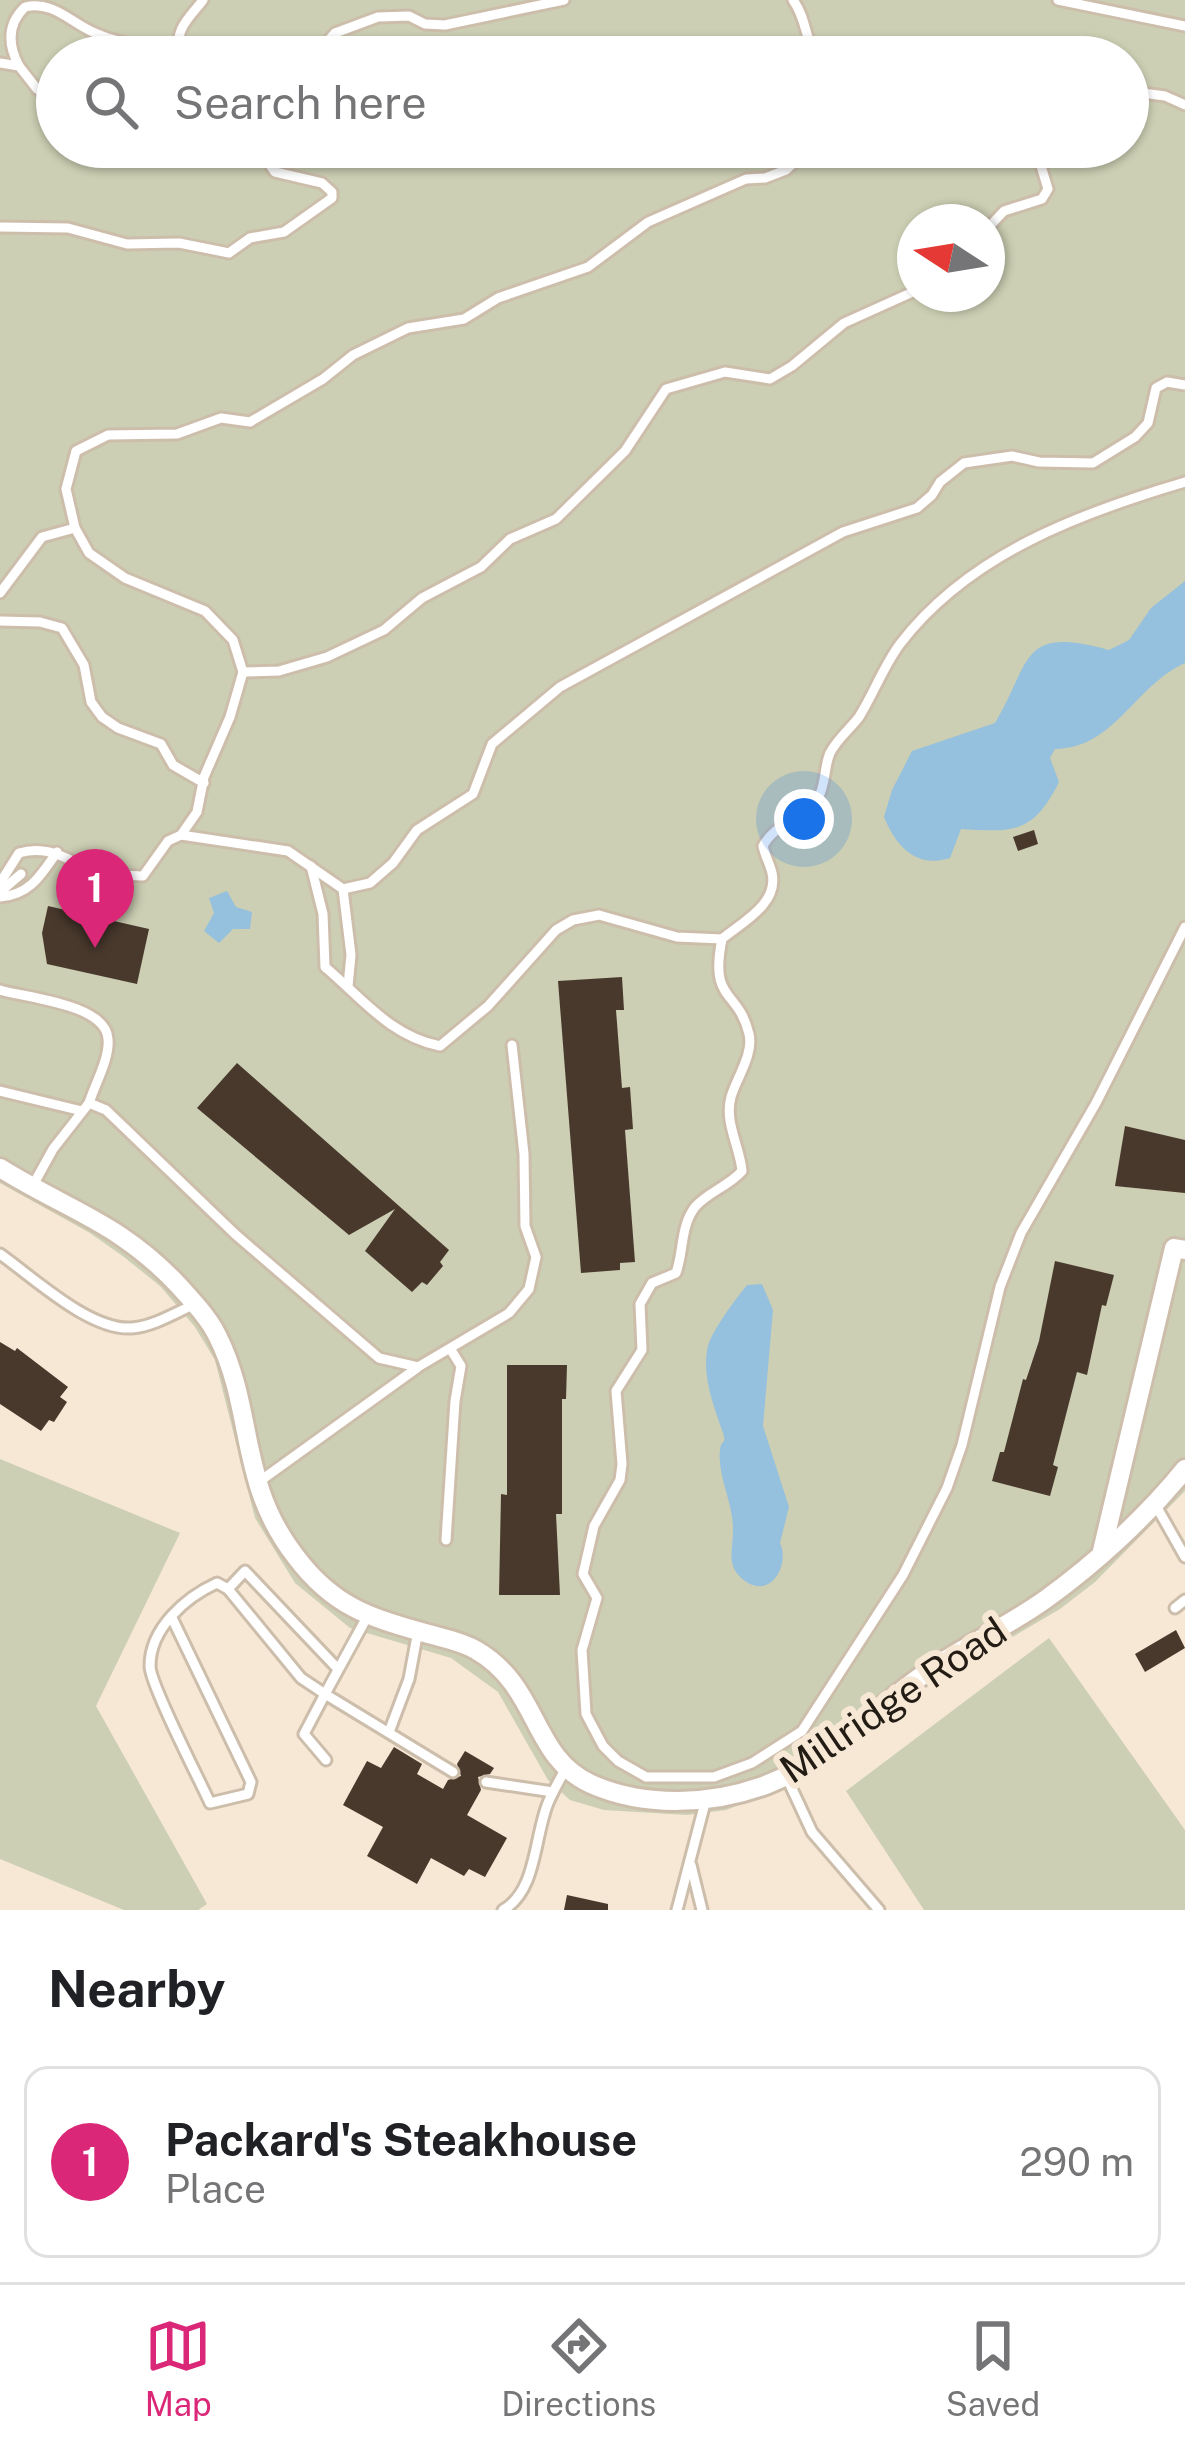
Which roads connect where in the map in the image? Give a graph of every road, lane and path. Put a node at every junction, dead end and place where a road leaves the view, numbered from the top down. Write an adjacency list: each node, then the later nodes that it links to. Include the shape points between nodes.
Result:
1 (202, 0): 7 (lane)
2 (564, 0): 8 (lane, via 445,25 378,17)
3 (794, 0): 9 (lane)
4 (1058, 0): 5 (lane)
5 (1185, 26)
6 (103, 36): 11 (lane, via 41,4 25,7 12,26)
7 (178, 36)
8 (332, 36)
9 (806, 36)
10 (0, 63): 11 (lane)
11 (19, 66): 12 (lane)
12 (36, 86)
13 (1149, 94): 14 (lane)
14 (1185, 105)
15 (272, 168): 19 (lane, via 322,183 332,198 284,232 250,238 229,253)
16 (788, 168): 23 (lane, via 649,222 588,267 540,280 464,320 408,328 250,422 220,418 177,434 108,435 76,451 66,489)
17 (1042, 168): 18 (lane, via 1048,189 1042,200)
18 (1005, 212)
19 (0, 226)
20 (897, 299): 26 (lane, via 844,323 770,379 725,372 666,388 625,451 556,519 509,538 481,567 365,639 279,671)
21 (1185, 385): 32 (lane, via 1156,388 1148,423 1093,463 1012,456 964,463 917,508 843,532 560,687 492,744 473,794 417,830 370,883)
22 (1185, 482): 35 (lane, via 1111,504 1015,548 926,615 830,754 819,796 769,835 763,846 773,875 764,903)
23 (74, 528): 24 (lane, via 42,537); 26 (lane, via 88,553 124,578 205,610 233,640)
24 (0, 593)
25 (0, 621): 27 (lane, via 62,628 102,717 161,744 173,765)
26 (243, 672): 27 (lane)
27 (204, 783): 28 (lane)
28 (181, 836): 29 (lane, via 143,876 104,874); 30 (lane, via 288,851)
29 (57, 852): 33 (lane, via 37,883 15,896); 33 (lane, via 19,853)
30 (311, 866): 32 (lane); 36 (lane, via 325,967)
31 (20, 874): 33 (lane)
32 (343, 889): 36 (lane)
33 (0, 890)
34 (1185, 927): 35 (lane, via 1021,1233 962,1444 903,1574 802,1731 714,1777 646,1777 603,1746 586,1714 582,1650 597,1598 583,1574 594,1526 620,1480 616,1391 642,1350 640,1304 652,1283 676,1273 698,1204 742,1171 729,1103 749,1034 720,988)
35 (722, 939): 36 (lane, via 677,937 599,915 573,920 440,1046 413,1041)
36 (348, 986)
37 (0, 991): 40 (lane, via 86,1011 106,1027 109,1042)
38 (512, 1045): 46 (lane, via 525,1226 536,1257 529,1289 509,1313)
39 (0, 1091): 40 (lane)
40 (86, 1107): 42 (lane); 47 (lane, via 106,1110 379,1358)
41 (0, 1168): 42 (street)
42 (32, 1186): 45 (street, via 120,1234)
43 (1185, 1250): 52 (street, via 1174,1248)
44 (0, 1254): 45 (lane, via 111,1328 136,1328)
45 (195, 1304): 49 (street, via 218,1336)
46 (451, 1350): 47 (lane); 51 (lane, via 461,1366)
47 (418, 1367): 49 (lane)
48 (1185, 1469): 50 (street, Millridge Road)
49 (256, 1484): 55 (street, via 298,1561)
50 (1155, 1504): 52 (street, Millridge Road); 53 (lane)
51 (446, 1540)
52 (1102, 1551): 64 (street, Millridge Road, via 1047,1598 930,1670)
53 (1185, 1557)
54 (228, 1589): 56 (lane, via 217,1583 198,1592); 58 (lane, via 245,1570); 59 (lane, via 301,1678)
55 (367, 1617): 57 (street); 58 (lane)
56 (172, 1618): 56 (lane, via 154,1643 149,1670 210,1803 248,1794 251,1782)
57 (418, 1631): 60 (lane); 62 (street, via 467,1645 496,1664)
58 (338, 1669): 59 (lane)
59 (325, 1694): 60 (lane); 61 (lane, via 304,1734)
60 (389, 1732): 63 (lane)
61 (326, 1760)
62 (566, 1768): 66 (lane); 67 (street, Millridge Road, via 623,1794)
63 (453, 1772)
64 (786, 1776): 67 (street, Millridge Road); 72 (lane, via 812,1832)
65 (486, 1782): 66 (lane)
66 (554, 1792): 69 (lane, via 524,1889)
67 (706, 1799): 68 (lane)
68 (692, 1864): 70 (lane); 71 (lane)
69 (503, 1910)
70 (677, 1910)
71 (702, 1910)
72 (879, 1910)

